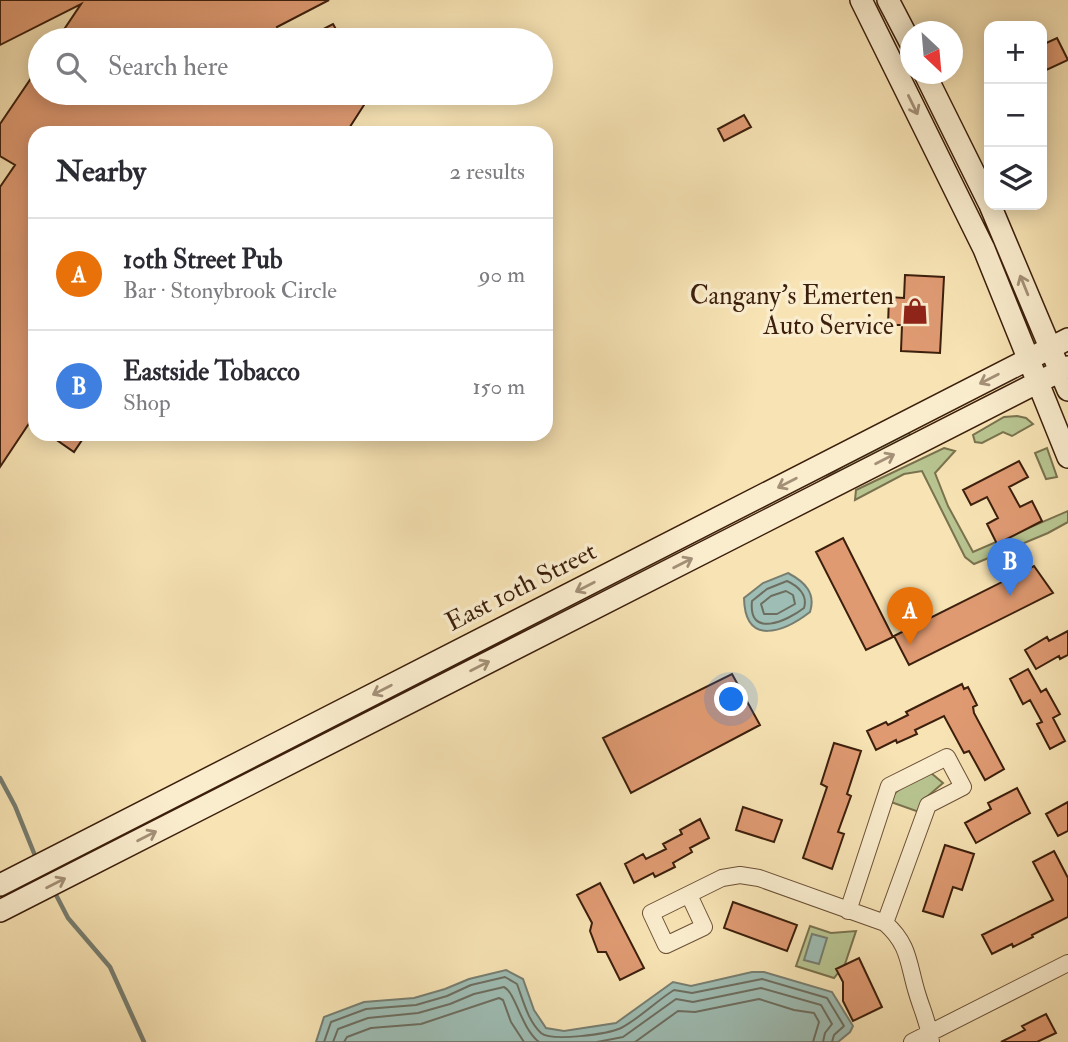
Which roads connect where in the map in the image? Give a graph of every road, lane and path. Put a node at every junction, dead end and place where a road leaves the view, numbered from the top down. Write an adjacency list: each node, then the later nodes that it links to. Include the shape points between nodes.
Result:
1 (861, 0): 5 (main road, one-way to 5)
2 (888, 0): 3 (main road)
3 (900, 23)
4 (930, 84): 6 (main road)
5 (934, 147): 7 (main road, via 953,157 974,199); 10 (main road, via 984,249)
6 (984, 193)
7 (984, 204)
8 (992, 210): 9 (main road, one-way to 8)
9 (1059, 344): 10 (main road, East 10th Street); 11 (main road)
10 (1028, 359): 12 (main road); 14 (main road, East 10th Street, one-way to 14)
11 (1065, 376): 12 (main road, East 10th Street)
12 (1037, 383): 13 (main road); 16 (main road, East 10th Street, one-way to 12)
13 (1068, 457)
14 (7, 881)
15 (689, 895): 17 (street, via 722,878 750,875)
16 (0, 911)
17 (848, 911): 18 (street); 18 (street, via 889,786 947,757 963,787 928,806)
18 (885, 923): 20 (street, via 906,949)
19 (1066, 969): 20 (street)
20 (930, 1037): 21 (street)
21 (912, 1042)

